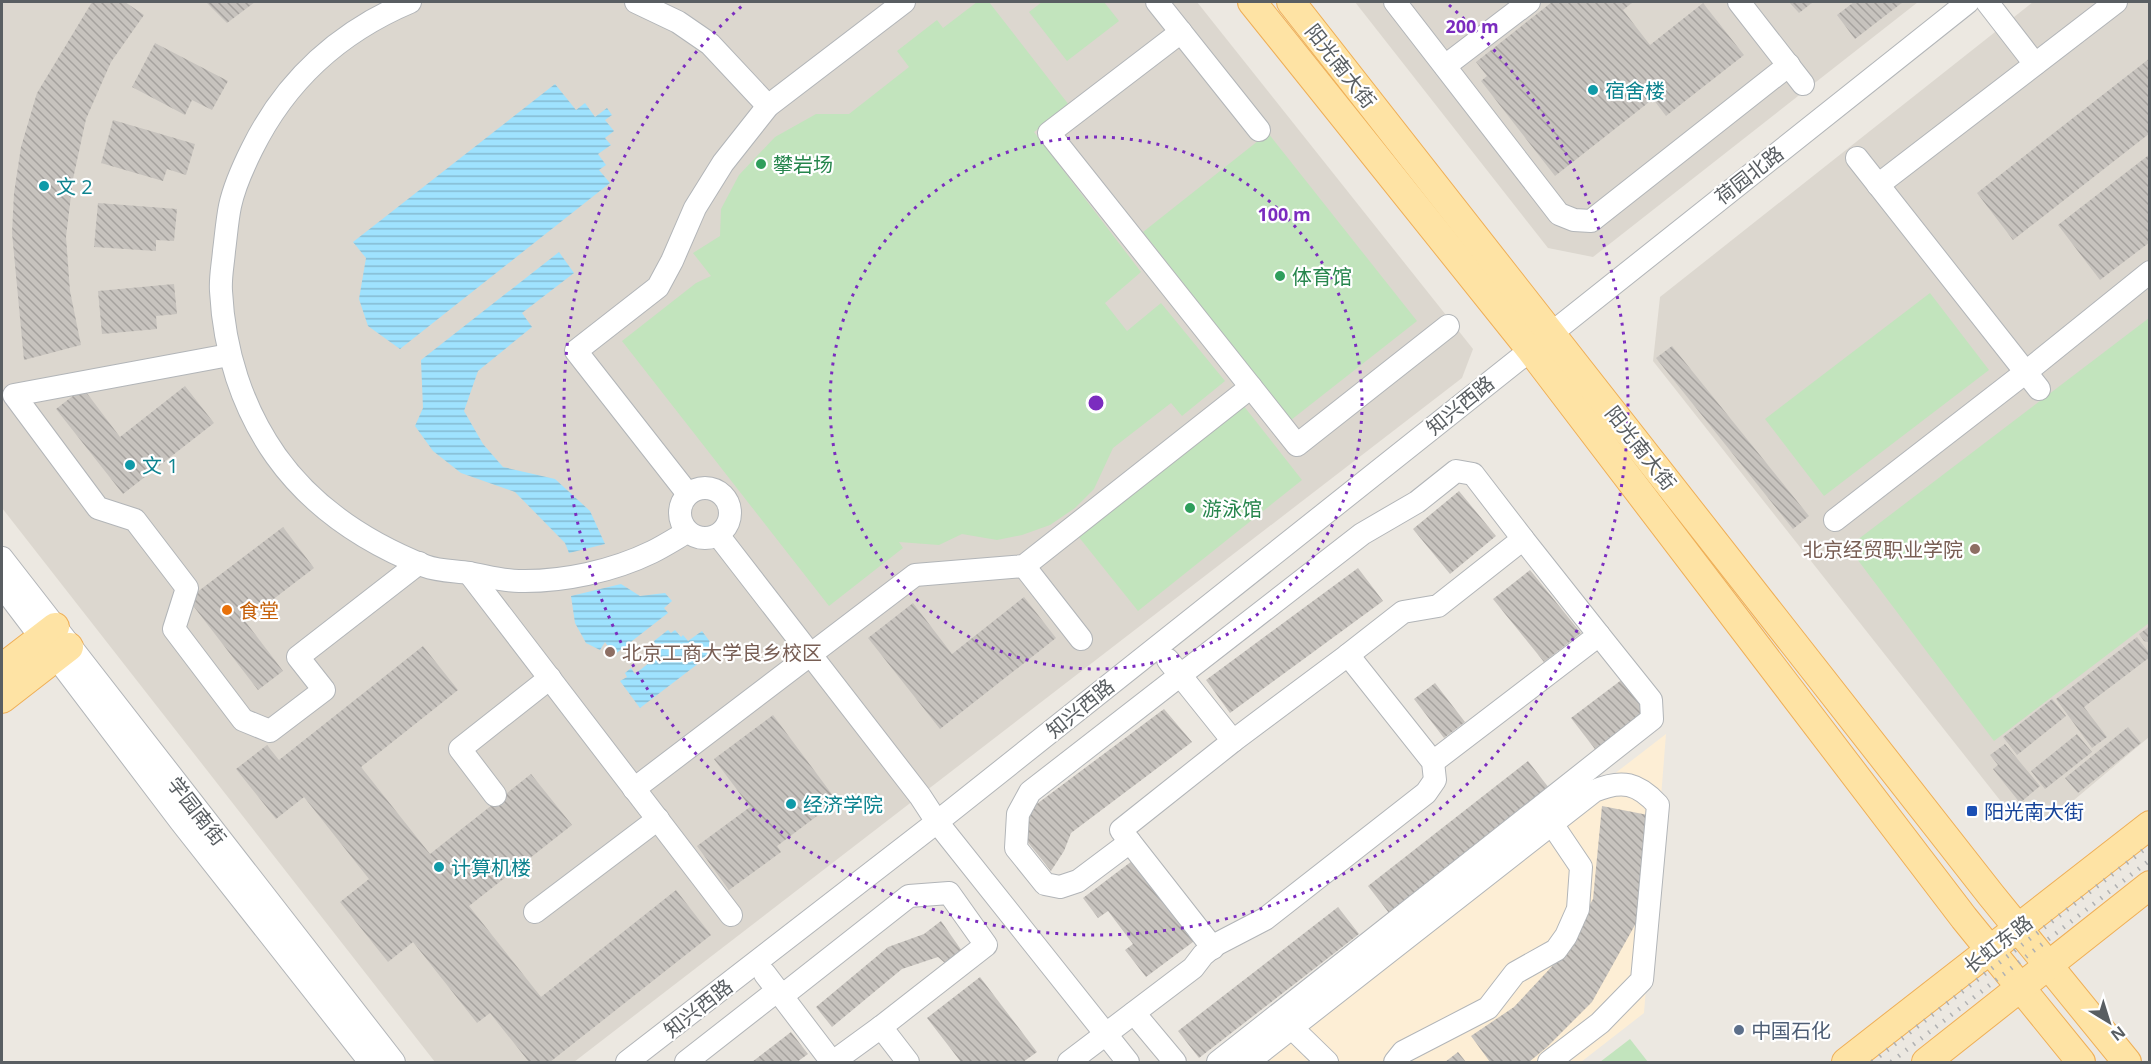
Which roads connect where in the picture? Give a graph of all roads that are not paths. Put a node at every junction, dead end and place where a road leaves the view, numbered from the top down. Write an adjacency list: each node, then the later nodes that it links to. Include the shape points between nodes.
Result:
1 (410, 2): 25 (street, via 350,32 317,59 263,126 230,204 220,289)
2 (636, 2): 18 (street, via 678,22 710,44)
3 (904, 2): 18 (street)
4 (1157, 2): 13 (street)
5 (1252, 2): 24 (main road, 阳光南大街)
6 (1291, 2): 24 (main road, 阳光南大街)
7 (1395, 2): 15 (street)
8 (1529, 2): 15 (street)
9 (1739, 2): 16 (street)
10 (1968, 2): 24 (street, 荷园北路)
11 (1987, 2): 14 (street)
12 (2116, 2): 14 (street)
13 (1181, 32): 19 (street); 27 (street, via 1049,133)
14 (2035, 64): 21 (street)
15 (1445, 66): 16 (street, via 1559,214 1591,221)
16 (1789, 66): 17 (street)
17 (1803, 84)
18 (768, 106): 28 (street, via 723,163 695,208 658,287 576,351)
19 (1259, 130)
20 (1857, 158): 21 (street)
21 (1878, 185): 26 (street)
22 (2150, 272): 26 (street)
23 (1448, 326): 27 (street, via 1297,445)
24 (1541, 341): 52 (street, 知兴西路); 59 (main road, 阳光南大街); 61 (main road, 阳光南大街)
25 (229, 355): 34 (street, via 250,409 276,456 310,495 342,523 379,546); 34 (street, via 14,395 98,508 135,520 187,588 174,629 243,720 270,731 324,690 298,657)
26 (2033, 380): 29 (street)
27 (1251, 387): 35 (street)
28 (688, 494): 30 (street, via 679,517); 31 (street, via 704,488 726,498 730,514)
29 (1835, 520)
30 (687, 532): 31 (street, via 702,539); 36 (street, via 651,553 565,578 518,581)
31 (718, 535): 41 (street)
32 (1523, 539): 38 (street); 42 (street, via 1438,606 1403,612); 44 (street, via 1473,474 1455,471 1417,502 1362,534)
33 (2, 558): 40 (street, 学园南街)
34 (419, 563): 36 (street)
35 (1024, 566): 39 (street); 41 (street, via 915,575)
36 (469, 573): 45 (street)
37 (2, 586): 40 (street, 学园南街)
38 (1599, 635): 48 (street); 78 (street, via 1651,700 1652,719)
39 (1081, 639)
40 (55, 642): 43 (main road); 46 (main road); 69 (street, 学园南街, via 181,822); 70 (street, 学园南街)
41 (811, 655): 49 (street); 52 (street)
42 (1348, 655): 47 (street); 48 (street)
43 (2, 668)
44 (1174, 668): 47 (street); 55 (street, via 1030,792 1018,814 1016,848 1045,884 1060,887 1078,881)
45 (550, 678): 49 (street); 50 (street, via 460,749)
46 (2, 699)
47 (1233, 741): 55 (street, via 1121,830)
48 (1433, 762): 60 (street, via 1435,780 1426,793 1265,919)
49 (634, 789): 51 (street)
50 (495, 795)
51 (658, 819): 57 (street); 58 (street)
52 (937, 822): 68 (street); 71 (street, 知兴西路)
53 (1552, 824): 67 (street); 81 (street, via 1581,867 1578,909 1566,936 1556,950 1515,973 1488,1008 1403,1052); 82 (street, via 1594,791 1609,785 1646,791 1658,805 1642,980 1600,1023)
54 (2150, 825): 59 (main road, 长虹东路)
55 (1130, 842): 60 (street)
56 (2150, 885): 62 (main road)
57 (535, 912)
58 (731, 915)
59 (2018, 928): 61 (main road, 长虹东路); 62 (main road, 阳光南大街)
60 (1213, 948): 65 (street)
61 (1989, 951): 64 (main road, 阳光南大街); 83 (main road, 长虹东路)
62 (2049, 965): 64 (main road); 86 (main road, 阳光南大街)
63 (775, 987): 66 (street, via 909,896 949,893 986,945); 72 (street); 73 (street)
64 (2020, 987): 84 (main road); 85 (main road, 阳光南大街)
65 (1134, 1013): 68 (street); 77 (street)
66 (881, 1027): 73 (street); 74 (street)
67 (1292, 1028): 79 (street); 80 (street)
68 (1106, 1035): 75 (street); 76 (street)
69 (370, 1062)
70 (394, 1062)
71 (627, 1062)
72 (686, 1062)
73 (832, 1062)
74 (908, 1062)
75 (1072, 1062)
76 (1128, 1062)
77 (1175, 1062)
78 (1218, 1062)
79 (1248, 1062)
80 (1327, 1062)
81 (1395, 1062)
82 (1550, 1062)
83 (1846, 1062)
84 (1926, 1062)
85 (2081, 1062)
86 (2127, 1062)

